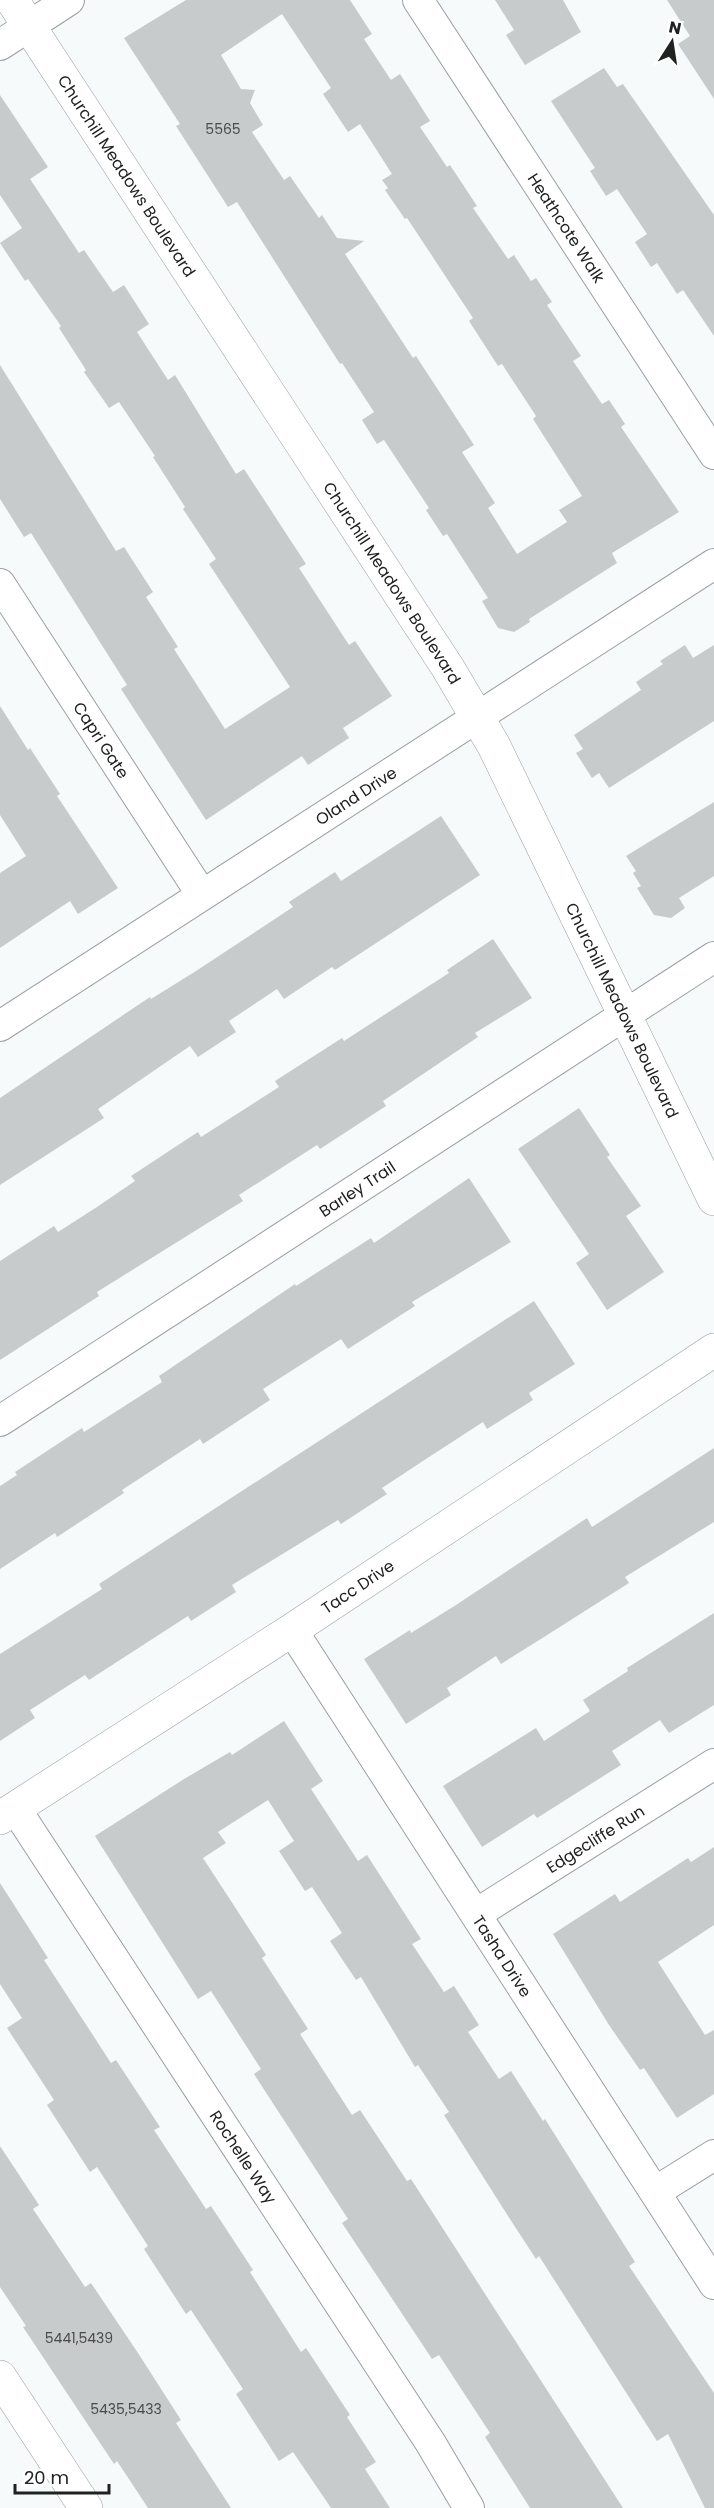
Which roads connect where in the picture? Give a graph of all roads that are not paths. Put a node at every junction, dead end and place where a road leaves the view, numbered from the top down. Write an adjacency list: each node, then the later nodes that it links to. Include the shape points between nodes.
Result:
1 (69, 0): 3 (street)
2 (418, 0): 5 (street, Heathcote Walk)
3 (20, 13): 4 (street); 8 (street, Churchill Meadows Boulevard)
4 (0, 45)
5 (714, 454)
6 (714, 564): 8 (street, Oland Drive)
7 (0, 584): 9 (street, Capri Gate)
8 (477, 717): 9 (street, Oland Drive); 11 (street, Churchill Meadows Boulevard)
9 (202, 895): 12 (street, Oland Drive)
10 (714, 957): 11 (street, Barley Trail)
11 (624, 1016): 13 (street, Churchill Meadows Boulevard); 15 (street, Barley Trail)
12 (0, 1026)
13 (714, 1200)
14 (714, 1350): 16 (street, Tacc Drive)
15 (0, 1421)
16 (292, 1630): 18 (street, Tacc Drive); 19 (street, Tasha Drive)
17 (714, 1764): 19 (street, Edgecliffe Run)
18 (8, 1813): 25 (street, Rochelle Way, via 430,2442)
19 (476, 1914): 21 (street, Tasha Drive)
20 (714, 2155): 21 (street)
21 (655, 2192): 22 (street, Tasha Drive)
22 (714, 2284)
23 (0, 2377): 24 (street)
24 (86, 2508)
25 (469, 2508)

